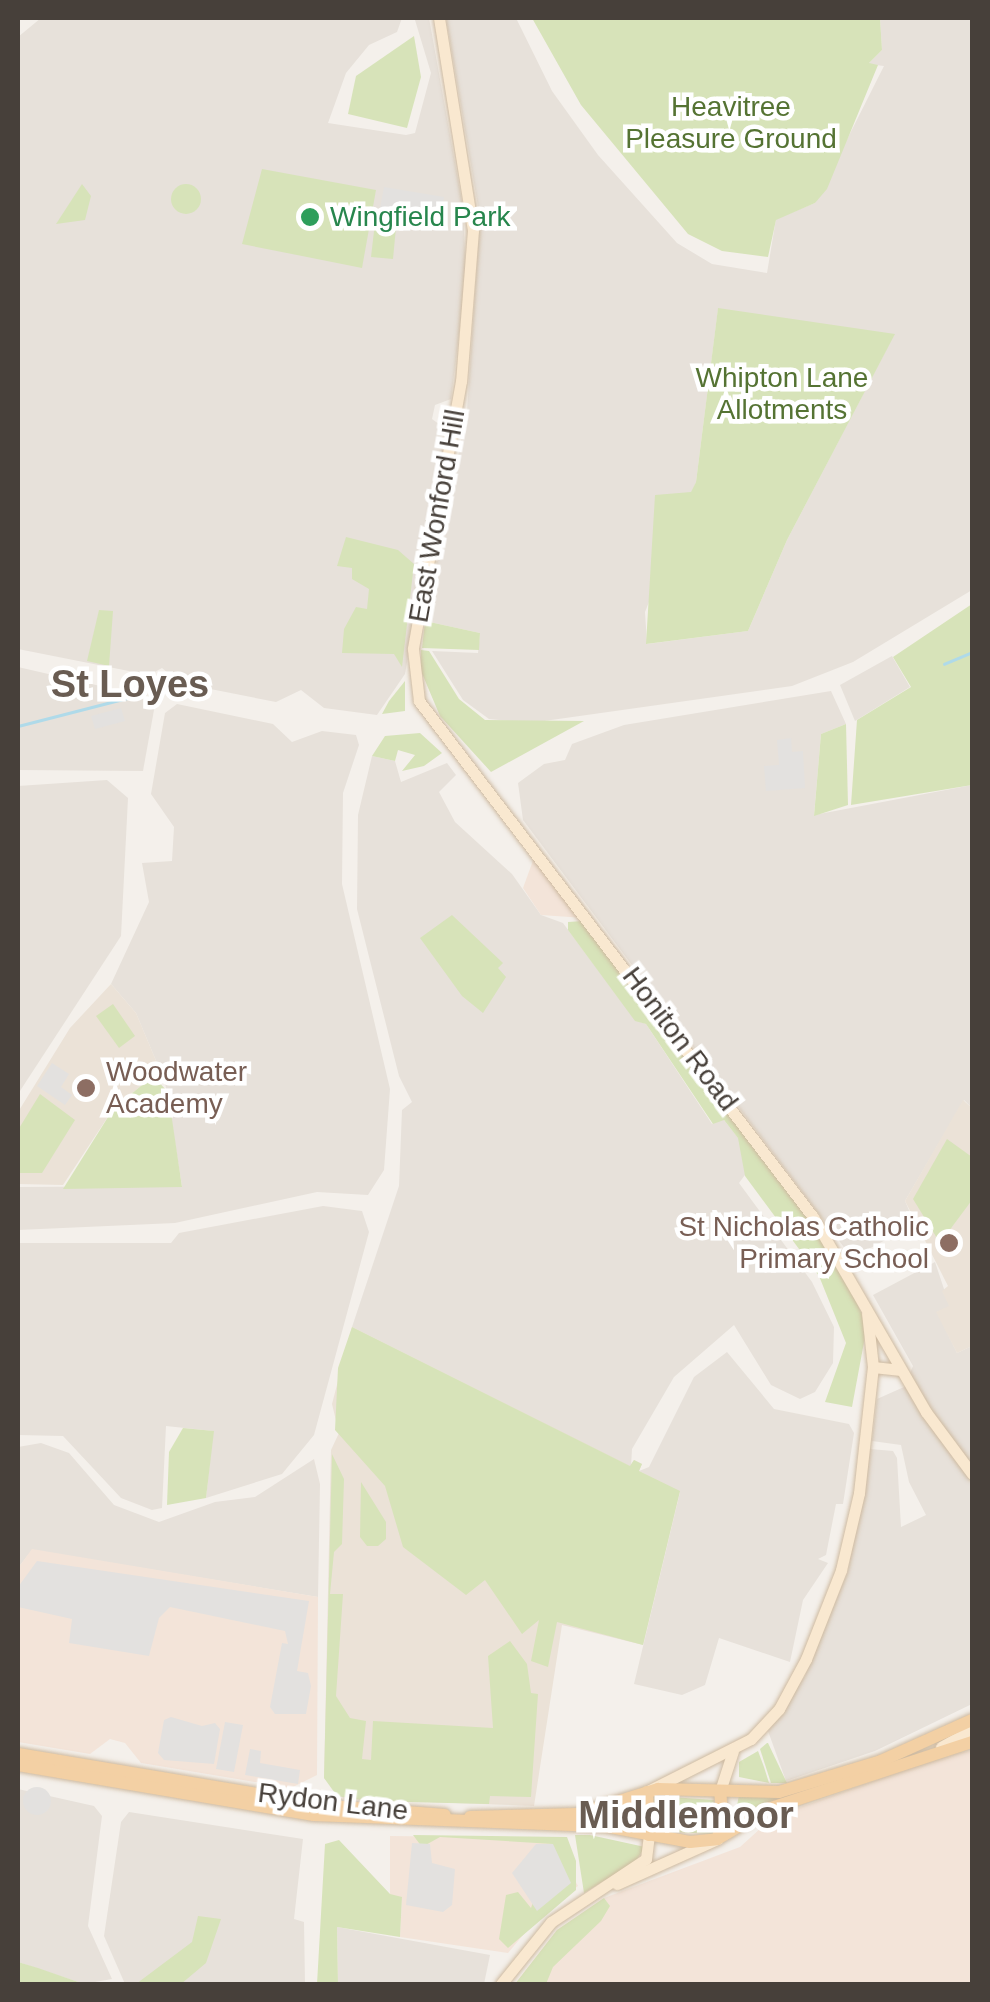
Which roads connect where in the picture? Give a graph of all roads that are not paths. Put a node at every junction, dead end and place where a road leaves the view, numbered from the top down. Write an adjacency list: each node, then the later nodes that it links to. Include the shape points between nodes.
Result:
1 (439, 18): 2 (main road, East Wonford Hill, via 473,216 461,381 412,662 426,716)
2 (488, 790): 3 (main road, Honiton Road, via 814,1217)
3 (862, 1294): 4 (main road, Honiton Road); 5 (main road, Honiton Road)
4 (873, 1366): 5 (main road); 11 (main road, Honiton Road, via 858,1493 830,1602 778,1709)
5 (901, 1370): 6 (main road, Honiton Road)
6 (972, 1474)
7 (972, 1720): 14 (main road, Rydon Lane, via 801,1787)
8 (972, 1730): 10 (main road)
9 (972, 1742): 10 (main road)
10 (941, 1748): 17 (main road, via 768,1809)
11 (734, 1751): 14 (main road, via 723,1766); 15 (main road)
12 (18, 1754): 15 (main road, Rydon Lane, via 329,1806 464,1816 578,1814)
13 (18, 1765): 16 (main road, Rydon Lane, via 314,1816 605,1826)
14 (720, 1791): 15 (main road, Rydon Lane); 17 (main road, via 724,1824)
15 (647, 1792): 16 (main road)
16 (649, 1835): 17 (main road, Rydon Lane); 18 (main road, via 646,1860)
17 (718, 1839): 18 (main road)
18 (590, 1895): 19 (main road, via 530,1942)
19 (501, 1984)

